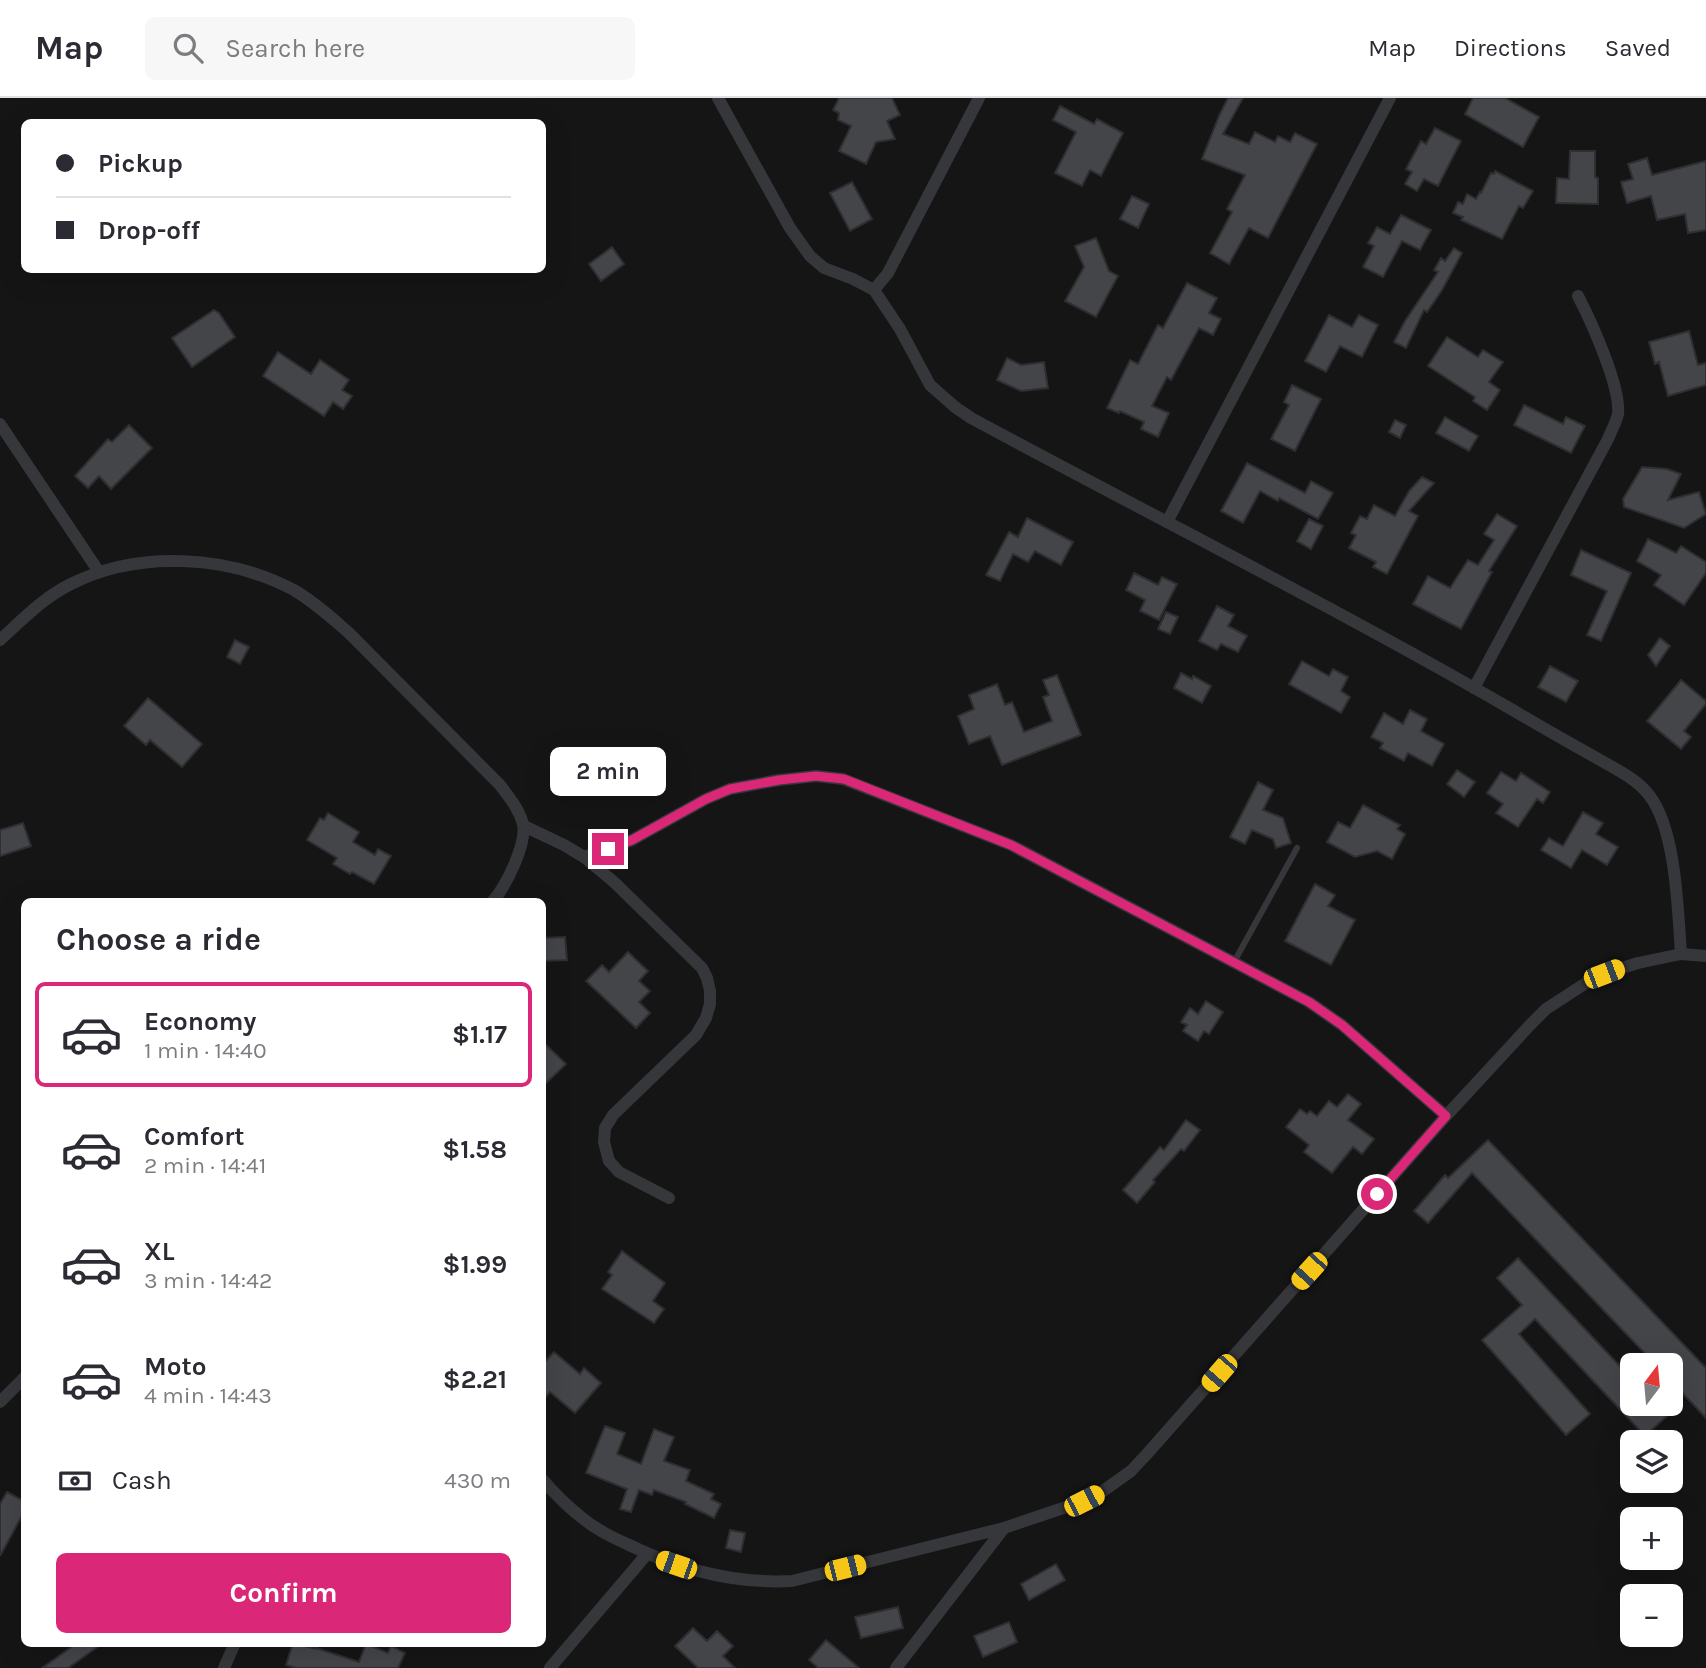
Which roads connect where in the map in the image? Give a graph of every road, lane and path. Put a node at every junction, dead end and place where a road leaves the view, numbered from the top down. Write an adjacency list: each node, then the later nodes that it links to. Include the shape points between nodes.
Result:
1 (718, 98): 4 (street, via 810,256 824,268)
2 (979, 98): 4 (street, via 888,273)
3 (1390, 98): 7 (street)
4 (874, 290): 7 (street, via 930,385 955,407)
5 (1578, 296): 10 (street, via 1609,370 1617,417)
6 (0, 424): 8 (street)
7 (1167, 522): 10 (street)
8 (99, 572): 9 (street, via 44,600); 11 (street, via 142,562 194,562 245,571 294,590 323,609 500,785)
9 (0, 640)
10 (1474, 688): 15 (street, via 1608,765 1649,795 1664,821)
11 (524, 826): 13 (street); 14 (street, via 511,873)
12 (1297, 848): 17 (lane)
13 (584, 857): 17 (street, via 632,840 730,789 816,776 844,779 1011,845); 19 (street, via 702,968 707,978 710,1004 696,1035 605,1128 609,1161 619,1172)
14 (495, 898)
15 (1682, 954): 16 (street); 18 (street, via 1622,968 1586,983 1546,1009)
16 (1706, 956)
17 (1234, 962): 18 (street, via 1326,1013)
18 (1446, 1116): 23 (street, via 1131,1471 1084,1501)
19 (669, 1198)
20 (21, 1381): 21 (street)
21 (0, 1402)
22 (546, 1483): 24 (street, via 582,1519)
23 (1004, 1528): 24 (street, via 769,1583 702,1573); 28 (street)
24 (647, 1554): 27 (street)
25 (233, 1647): 26 (street)
26 (224, 1668)
27 (550, 1668)
28 (896, 1668)

